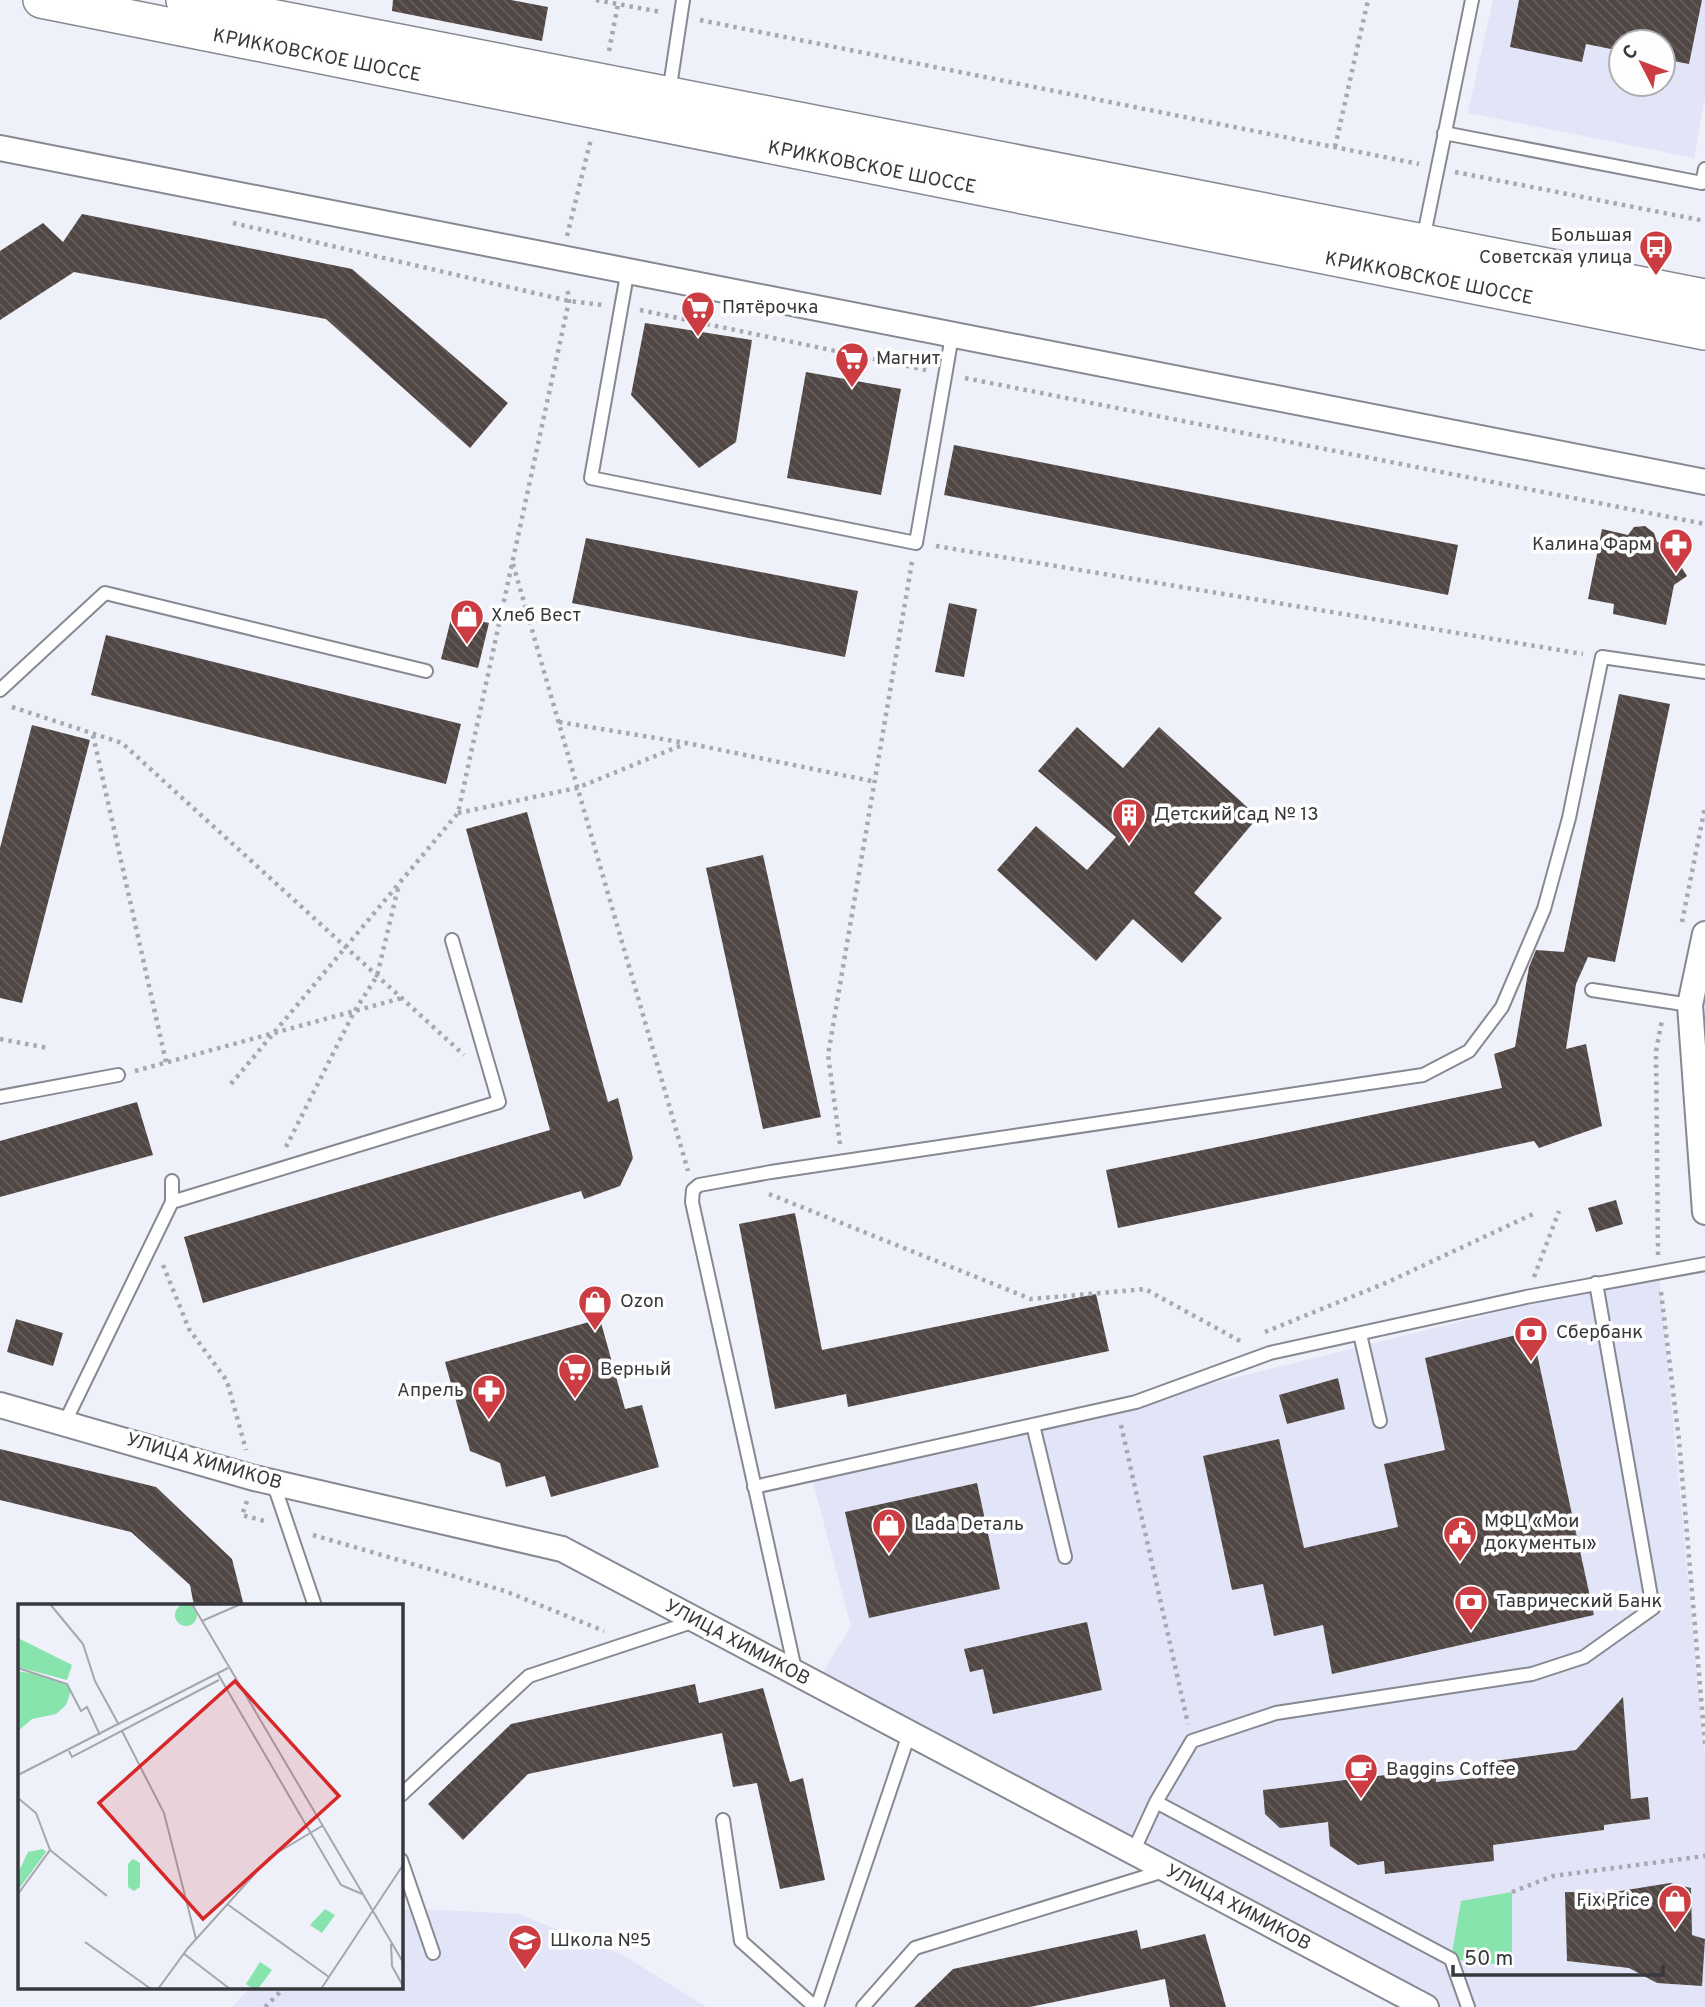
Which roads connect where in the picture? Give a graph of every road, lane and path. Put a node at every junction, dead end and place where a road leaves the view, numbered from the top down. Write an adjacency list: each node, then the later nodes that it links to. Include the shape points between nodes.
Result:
1 (41, 0): 9 (main road, КРИККОВСКОЕ ШОССЕ)
2 (184, 0): 9 (main road)
3 (596, 0): 7 (path)
4 (682, 0): 8 (lane)
5 (1368, 0): 12 (path)
6 (1472, 0): 11 (lane)
7 (618, 4): 8 (path); 9 (path)
8 (679, 16): 10 (lane); 12 (path)
9 (600, 97): 10 (main road, КРИККОВСКОЕ ШОССЕ); 18 (path)
10 (667, 110): 19 (main road, КРИККОВСКОЕ ШОССЕ)
11 (1444, 133): 14 (lane); 15 (lane, via 1702,183)
12 (1335, 147): 14 (path)
13 (0, 148): 18 (street)
14 (1438, 168): 16 (path); 19 (lane)
15 (1705, 169)
16 (1705, 221)
17 (230, 223): 22 (path)
18 (562, 256): 20 (street); 22 (path)
19 (1419, 260): 21 (main road); 24 (main road, КРИККОВСКОЕ ШОССЕ)
20 (628, 269): 23 (lane); 25 (street)
21 (1705, 297)
22 (569, 302): 23 (path); 30 (path)
23 (621, 306): 26 (path); 29 (lane, via 591,478)
24 (1705, 332)
25 (952, 336): 26 (lane); 27 (street)
26 (946, 374): 28 (path); 29 (lane)
27 (1705, 482)
28 (1705, 524)
29 (916, 543): 31 (path); 39 (path)
30 (512, 563): 36 (path); 41 (path)
31 (1602, 657): 33 (lane); 60 (lane, via 1569,818 1544,909 1502,1007 1469,1051 1423,1075)
32 (426, 671): 34 (lane, via 105,593)
33 (1705, 672)
34 (0, 690)
35 (0, 702): 37 (path)
36 (559, 722): 38 (path); 40 (path)
37 (93, 734): 45 (path, via 122,743); 54 (path)
38 (687, 743): 39 (path); 40 (path)
39 (876, 782): 60 (path, via 828,1055)
40 (578, 789): 41 (path); 64 (path)
41 (458, 813): 42 (path)
42 (400, 883): 45 (path); 46 (path)
43 (1705, 934): 49 (street)
44 (452, 940): 56 (lane)
45 (345, 947): 46 (path); 51 (path)
46 (377, 976): 48 (path); 50 (path)
47 (1592, 990): 49 (lane)
48 (402, 998): 50 (path); 56 (path)
49 (1690, 1005): 59 (street)
50 (354, 1012): 51 (path); 61 (path)
51 (273, 1034): 54 (path); 57 (path)
52 (0, 1039): 53 (path)
53 (48, 1048)
54 (166, 1062): 55 (path)
55 (125, 1073): 58 (lane)
56 (493, 1082): 61 (lane, via 499,1102)
57 (231, 1084)
58 (0, 1097)
59 (1702, 1130): 67 (street)
60 (842, 1163): 62 (lane)
61 (274, 1171): 65 (lane)
62 (732, 1179): 64 (lane); 75 (path, via 1031,1298 1145,1289 1239,1342)
63 (172, 1181): 65 (lane)
64 (694, 1190): 82 (lane, via 692,1202)
65 (172, 1202): 79 (lane)
66 (1559, 1211): 72 (path)
67 (1705, 1213)
68 (1533, 1214): 73 (path, via 1388,1282)
69 (164, 1252): 81 (path, via 163,1264 189,1329 227,1381)
70 (1705, 1264): 71 (lane)
71 (1596, 1283): 72 (lane); 90 (lane, via 1653,1608 1584,1657 1532,1674 1276,1713)
72 (1526, 1297): 74 (lane)
73 (1264, 1332)
74 (1360, 1334): 77 (lane, via 1270,1353); 78 (lane)
75 (1251, 1337)
76 (0, 1405): 79 (street, УЛИЦА ХИМИКОВ)
77 (1117, 1407): 80 (lane); 90 (path)
78 (1380, 1421)
79 (65, 1422): 81 (street, УЛИЦА ХИМИКОВ)
80 (1033, 1425): 82 (lane); 84 (lane)
81 (264, 1480): 83 (lane); 83 (path, via 242,1515); 86 (street, УЛИЦА ХИМИКОВ, via 562,1549)
82 (754, 1487): 88 (lane)
83 (289, 1528): 85 (lane); 87 (path, via 505,1591)
84 (1065, 1557)
85 (314, 1604)
86 (696, 1621): 87 (lane); 88 (street, УЛИЦА ХИМИКОВ)
87 (632, 1642): 91 (lane, via 529,1676)
88 (796, 1674): 89 (street, УЛИЦА ХИМИКОВ)
89 (909, 1734): 94 (street, УЛИЦА ХИМИКОВ); 102 (lane)
90 (1192, 1741): 92 (lane)
91 (402, 1793)
92 (1156, 1802): 94 (lane); 105 (lane, via 1451,1959)
93 (723, 1819): 102 (lane, via 741,1941)
94 (1133, 1852): 97 (street, УЛИЦА ХИМИКОВ)
95 (1705, 1856): 98 (path, via 1553,1876)
96 (402, 1863): 99 (lane)
97 (1167, 1870): 103 (lane, via 915,1948); 104 (street, УЛИЦА ХИМИКОВ)
98 (1512, 1892)
99 (433, 1953)
100 (282, 1990): 101 (path)
101 (265, 2007)
102 (816, 2007)
103 (863, 2007)
104 (1426, 2007)
105 (1468, 2007)

